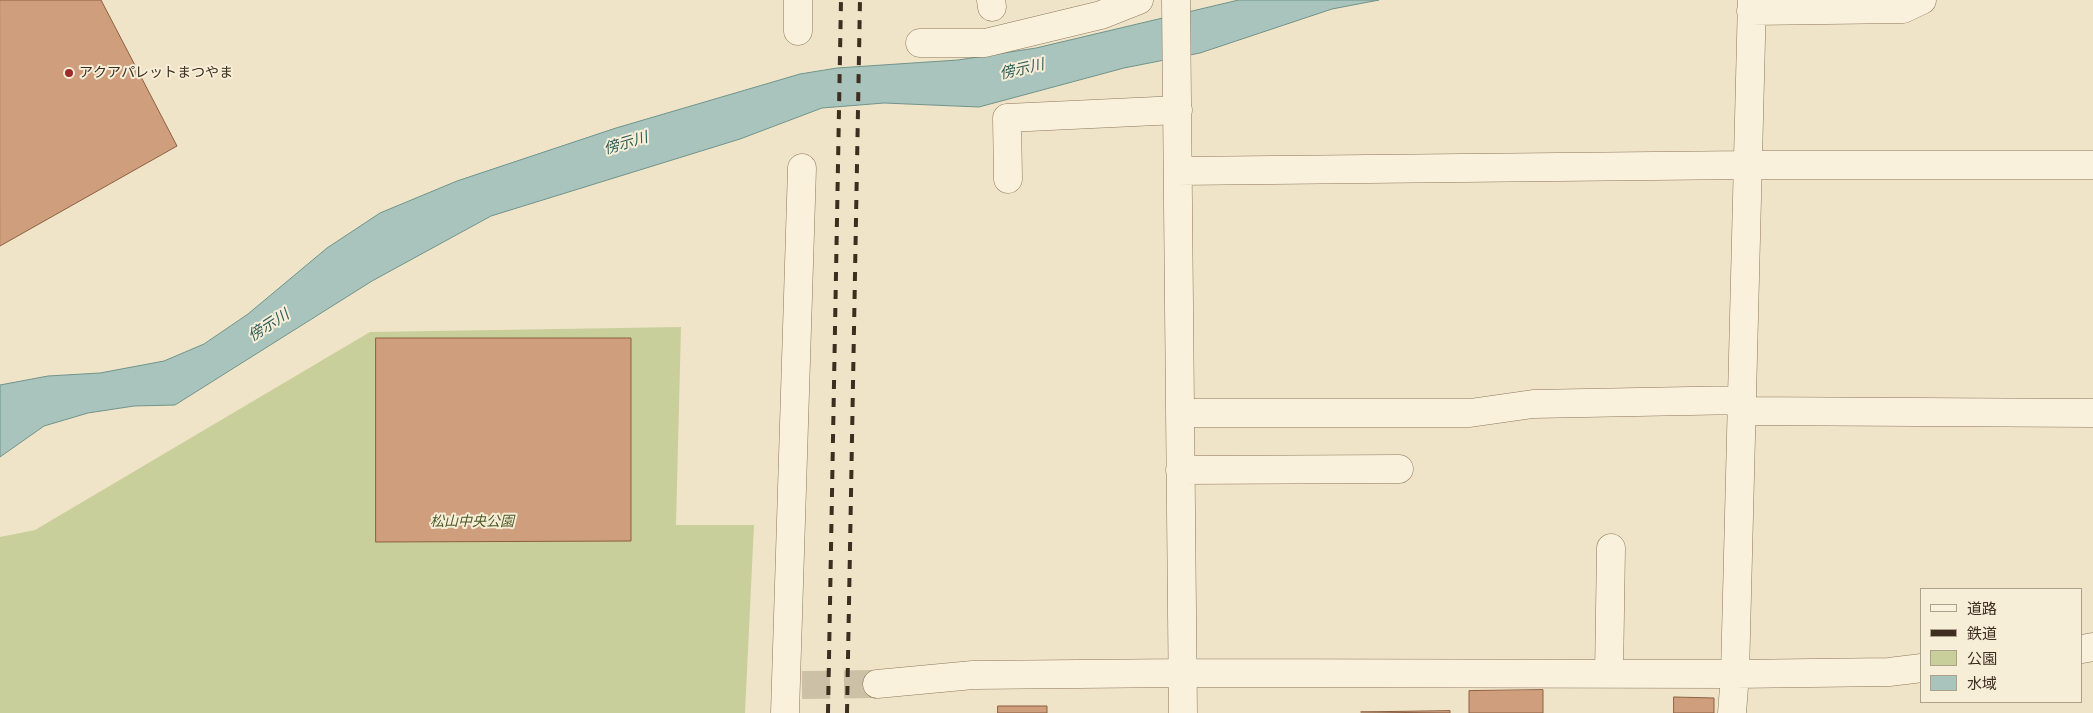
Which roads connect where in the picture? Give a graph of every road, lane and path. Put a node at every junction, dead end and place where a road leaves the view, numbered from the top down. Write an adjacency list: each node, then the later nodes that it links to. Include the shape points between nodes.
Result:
1 (798, 0): 6 (street)
2 (1139, 0): 7 (street, via 1101,15 985,43)
3 (1176, 0): 8 (street)
4 (1922, 0): 5 (street, via 1903,9)
5 (1751, 5): 9 (street)
6 (798, 31)
7 (920, 43)
8 (1178, 110): 12 (street); 13 (street, via 1007,118)
9 (1748, 165): 10 (street); 12 (street); 14 (street)
10 (2093, 165)
11 (802, 168): 25 (street, via 794,685)
12 (1178, 171): 15 (street)
13 (1008, 179)
14 (1742, 406): 15 (street, via 1533,404 1470,413); 16 (street); 23 (street)
15 (1180, 413): 18 (street)
16 (2093, 413)
17 (1398, 469): 18 (street)
18 (1180, 470): 21 (street)
19 (1611, 548): 22 (street)
20 (1920, 668): 23 (street, via 1889,672)
21 (1183, 673): 22 (street); 24 (street, via 973,675); 26 (street)
22 (1609, 674): 23 (street)
23 (1735, 674): 27 (street)
24 (876, 684)
25 (785, 713)
26 (1183, 713)
27 (1732, 713)

